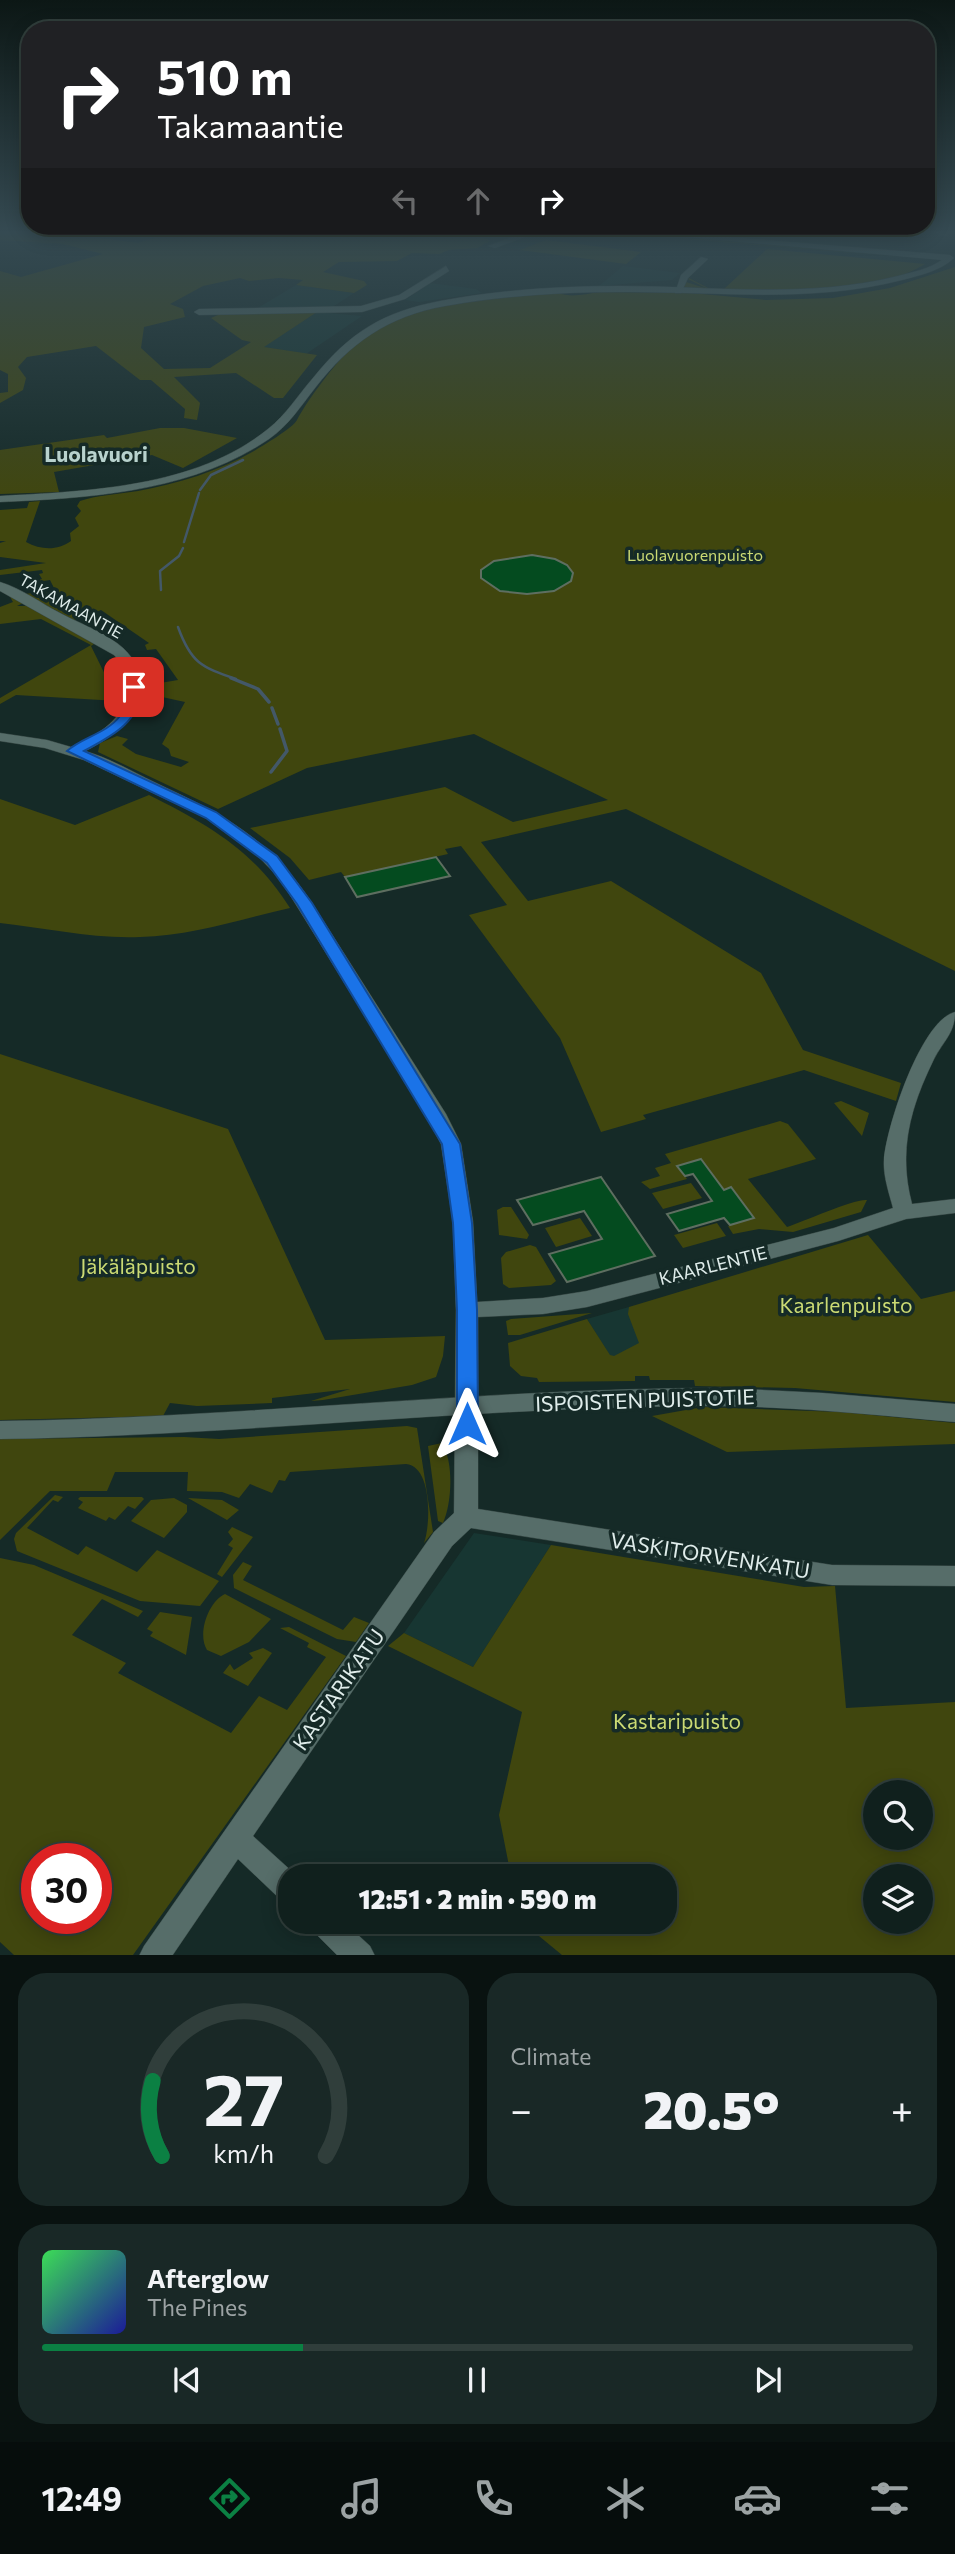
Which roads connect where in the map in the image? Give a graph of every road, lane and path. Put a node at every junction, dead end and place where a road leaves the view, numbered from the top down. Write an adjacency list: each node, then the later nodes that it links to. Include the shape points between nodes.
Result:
1 (382, 322): 2 (street, via 344,346 266,436 227,458 129,489)
2 (0, 499)
3 (0, 586): 5 (street, TAKAMAANTIE, via 110,645 131,671 134,700 127,717)
4 (0, 737): 5 (street)
5 (74, 751): 9 (street, via 211,815 257,846 286,876 451,1144 463,1223)
6 (955, 1017): 8 (street, via 941,1029 921,1066 895,1148 895,1177)
7 (955, 1206): 8 (street, KAARLENTIE)
8 (904, 1212): 9 (street, KAARLENTIE, via 838,1234 587,1299)
9 (467, 1310): 10 (street)
10 (468, 1409): 11 (street, ISPOISTEN PUISTOTIE, via 739,1397); 12 (street, ISPOISTEN PUISTOTIE, via 270,1422); 13 (street)
11 (955, 1413)
12 (0, 1430)
13 (466, 1517): 14 (street, VASKITORVENKATU, via 832,1575); 15 (street, KASTARIKATU, via 443,1539)
14 (955, 1576)
15 (236, 1839): 16 (street); 18 (street, KASTARIKATU)
16 (278, 1878)
17 (337, 1934): 19 (street)
18 (154, 1955)
19 (359, 1955)

